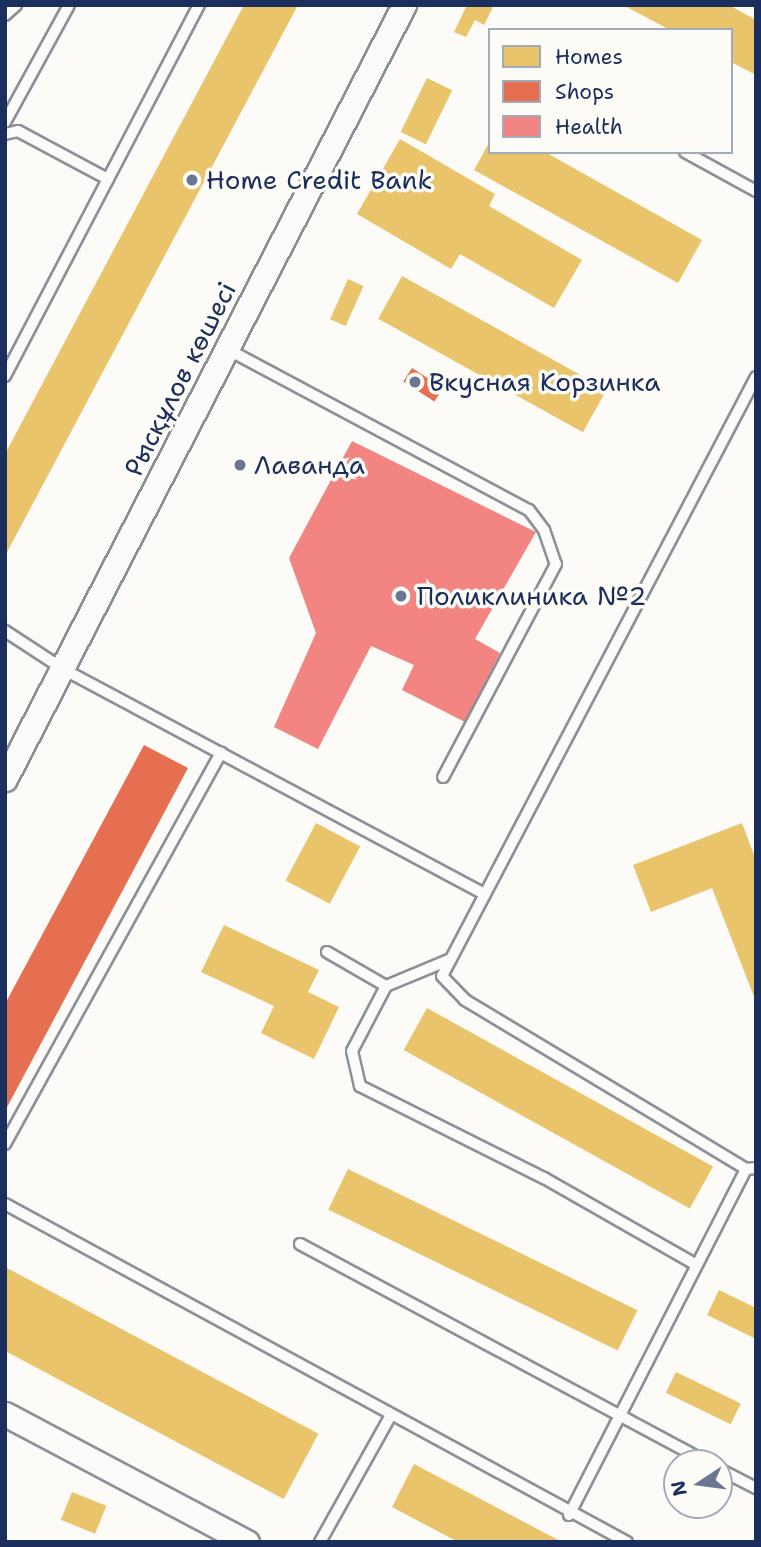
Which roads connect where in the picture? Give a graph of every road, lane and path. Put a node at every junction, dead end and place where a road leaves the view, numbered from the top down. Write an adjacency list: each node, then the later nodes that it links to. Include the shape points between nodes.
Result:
1 (16, 5): 5 (lane)
2 (68, 5): 6 (lane)
3 (199, 5): 9 (lane)
4 (404, 5): 11 (street, Рысқұлов көшесі)
5 (5, 15)
6 (5, 122)
7 (5, 134): 9 (lane, via 18,131)
8 (689, 154): 10 (lane)
9 (108, 179): 12 (lane)
10 (756, 191)
11 (227, 349): 15 (street, Рысқұлов көшесі); 17 (lane, via 529,510 544,530 556,564)
12 (5, 376)
13 (756, 377): 19 (lane)
14 (5, 631): 15 (lane)
15 (63, 669): 16 (lane); 18 (street, Рысқұлов көшесі)
16 (221, 753): 19 (lane); 23 (lane)
17 (443, 777)
18 (5, 779)
19 (485, 894): 21 (lane)
20 (327, 952): 22 (lane)
21 (452, 959): 22 (lane); 24 (lane, via 442,976 465,1000)
22 (386, 986): 27 (lane, via 352,1051 360,1086 544,1178)
23 (5, 1144)
24 (751, 1168): 27 (lane)
25 (5, 1204): 30 (lane)
26 (300, 1244): 29 (lane)
27 (695, 1264): 29 (lane)
28 (5, 1414): 35 (street)
29 (618, 1416): 31 (lane); 34 (lane)
30 (390, 1417): 34 (lane); 36 (lane)
31 (681, 1449)
32 (733, 1476): 33 (lane)
33 (756, 1488)
34 (569, 1515): 37 (lane)
35 (247, 1542)
36 (320, 1542)
37 (627, 1542)

